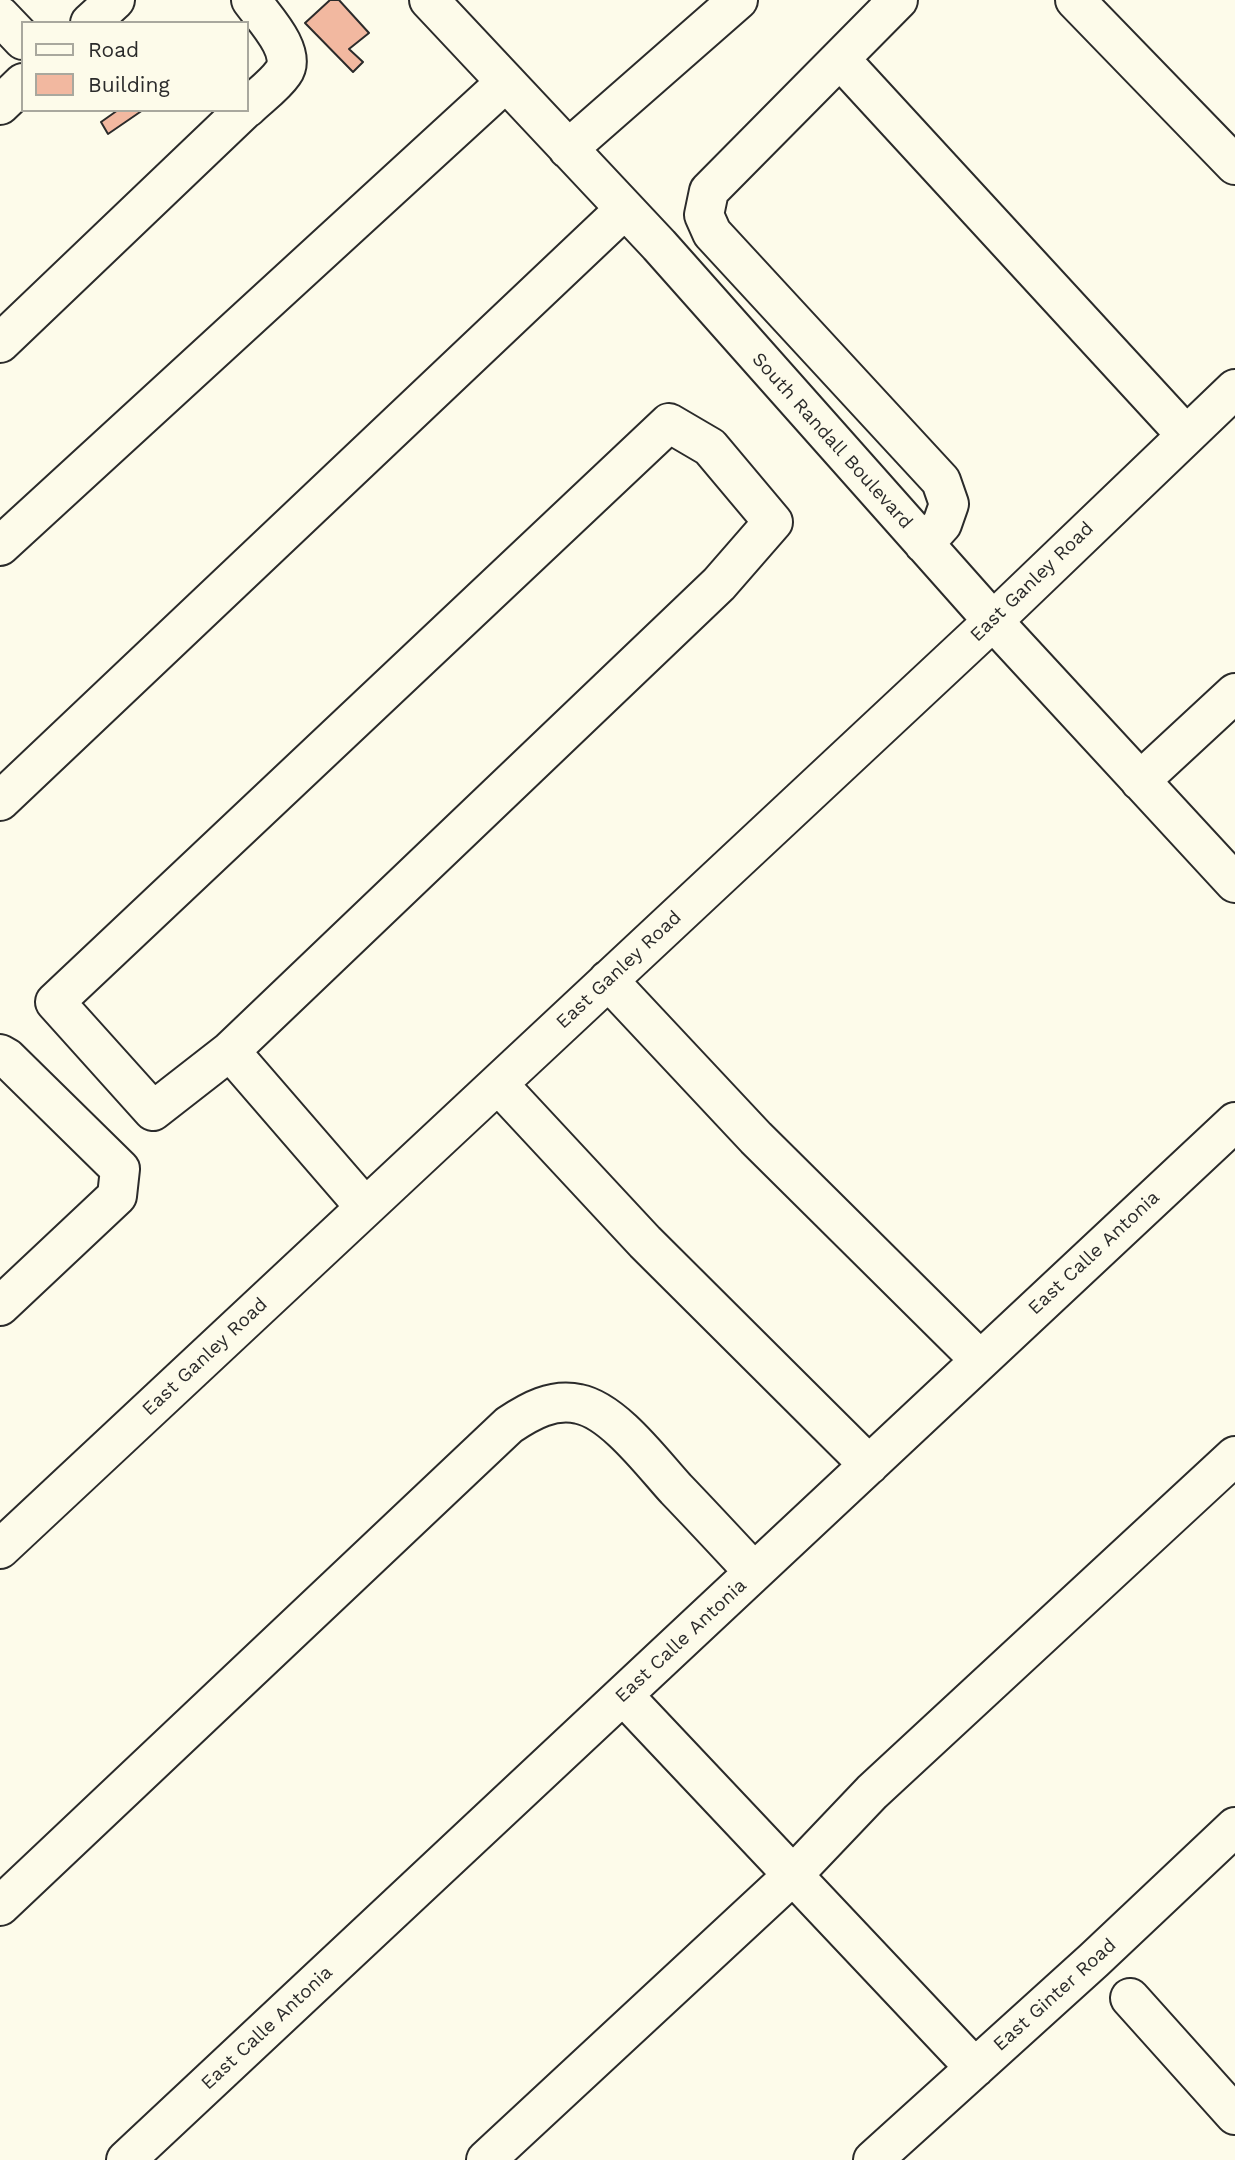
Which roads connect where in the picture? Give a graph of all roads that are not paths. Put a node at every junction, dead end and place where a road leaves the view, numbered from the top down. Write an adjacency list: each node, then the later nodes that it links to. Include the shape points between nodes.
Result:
1 (115, 0): 8 (street)
2 (251, 0): 14 (street, via 281,40 288,63)
3 (738, 0): 16 (street)
4 (898, 0): 10 (street)
5 (1075, 0): 17 (street)
6 (444, 5): 11 (street, South Randall Boulevard)
7 (0, 16): 9 (street)
8 (92, 21)
9 (21, 38)
10 (840, 59): 21 (street); 22 (street, via 709,191 704,215 712,233 941,481 949,504 942,524)
11 (506, 82): 16 (street, South Randall Boulevard); 23 (street)
12 (21, 85): 13 (street)
13 (0, 104)
14 (248, 106)
15 (242, 112): 19 (street)
16 (568, 149): 18 (street, South Randall Boulevard)
17 (1235, 165)
18 (625, 209): 22 (street, South Randall Boulevard); 27 (street)
19 (0, 343)
20 (1235, 389): 21 (street, East Ganley Road)
21 (1186, 435): 24 (street, East Ganley Road)
22 (924, 544): 24 (street, South Randall Boulevard)
23 (0, 546)
24 (993, 621): 26 (street, South Randall Boulevard); 29 (street, East Ganley Road)
25 (1235, 694): 26 (street)
26 (1140, 781): 28 (street, South Randall Boulevard)
27 (0, 801)
28 (1235, 883)
29 (608, 979): 32 (street, East Ganley Road); 36 (street, via 756,1138)
30 (230, 1051): 30 (street, via 153,1111 55,1002 669,423 710,447 773,522 719,584); 34 (street)
31 (0, 1054): 35 (street, via 120,1169 117,1196)
32 (498, 1084): 34 (street, East Ganley Road); 38 (street, via 645,1242)
33 (1235, 1122): 36 (street, East Calle Antonia)
34 (365, 1207): 39 (street, East Ganley Road)
35 (0, 1306)
36 (980, 1360): 38 (street, East Calle Antonia)
37 (1235, 1456): 43 (street, via 872,1792)
38 (869, 1465): 40 (street, East Calle Antonia)
39 (0, 1549)
40 (754, 1572): 41 (street, East Calle Antonia); 44 (street, via 605,1416 581,1404 557,1403 533,1410 509,1425)
41 (623, 1695): 43 (street); 48 (street, East Calle Antonia)
42 (1235, 1826): 46 (street, East Ginter Road)
43 (793, 1875): 46 (street); 49 (street)
44 (0, 1906)
45 (1129, 1998): 47 (street)
46 (975, 2068): 50 (street, East Ginter Road)
47 (1235, 2115)
48 (126, 2160)
49 (486, 2160)
50 (873, 2160)

